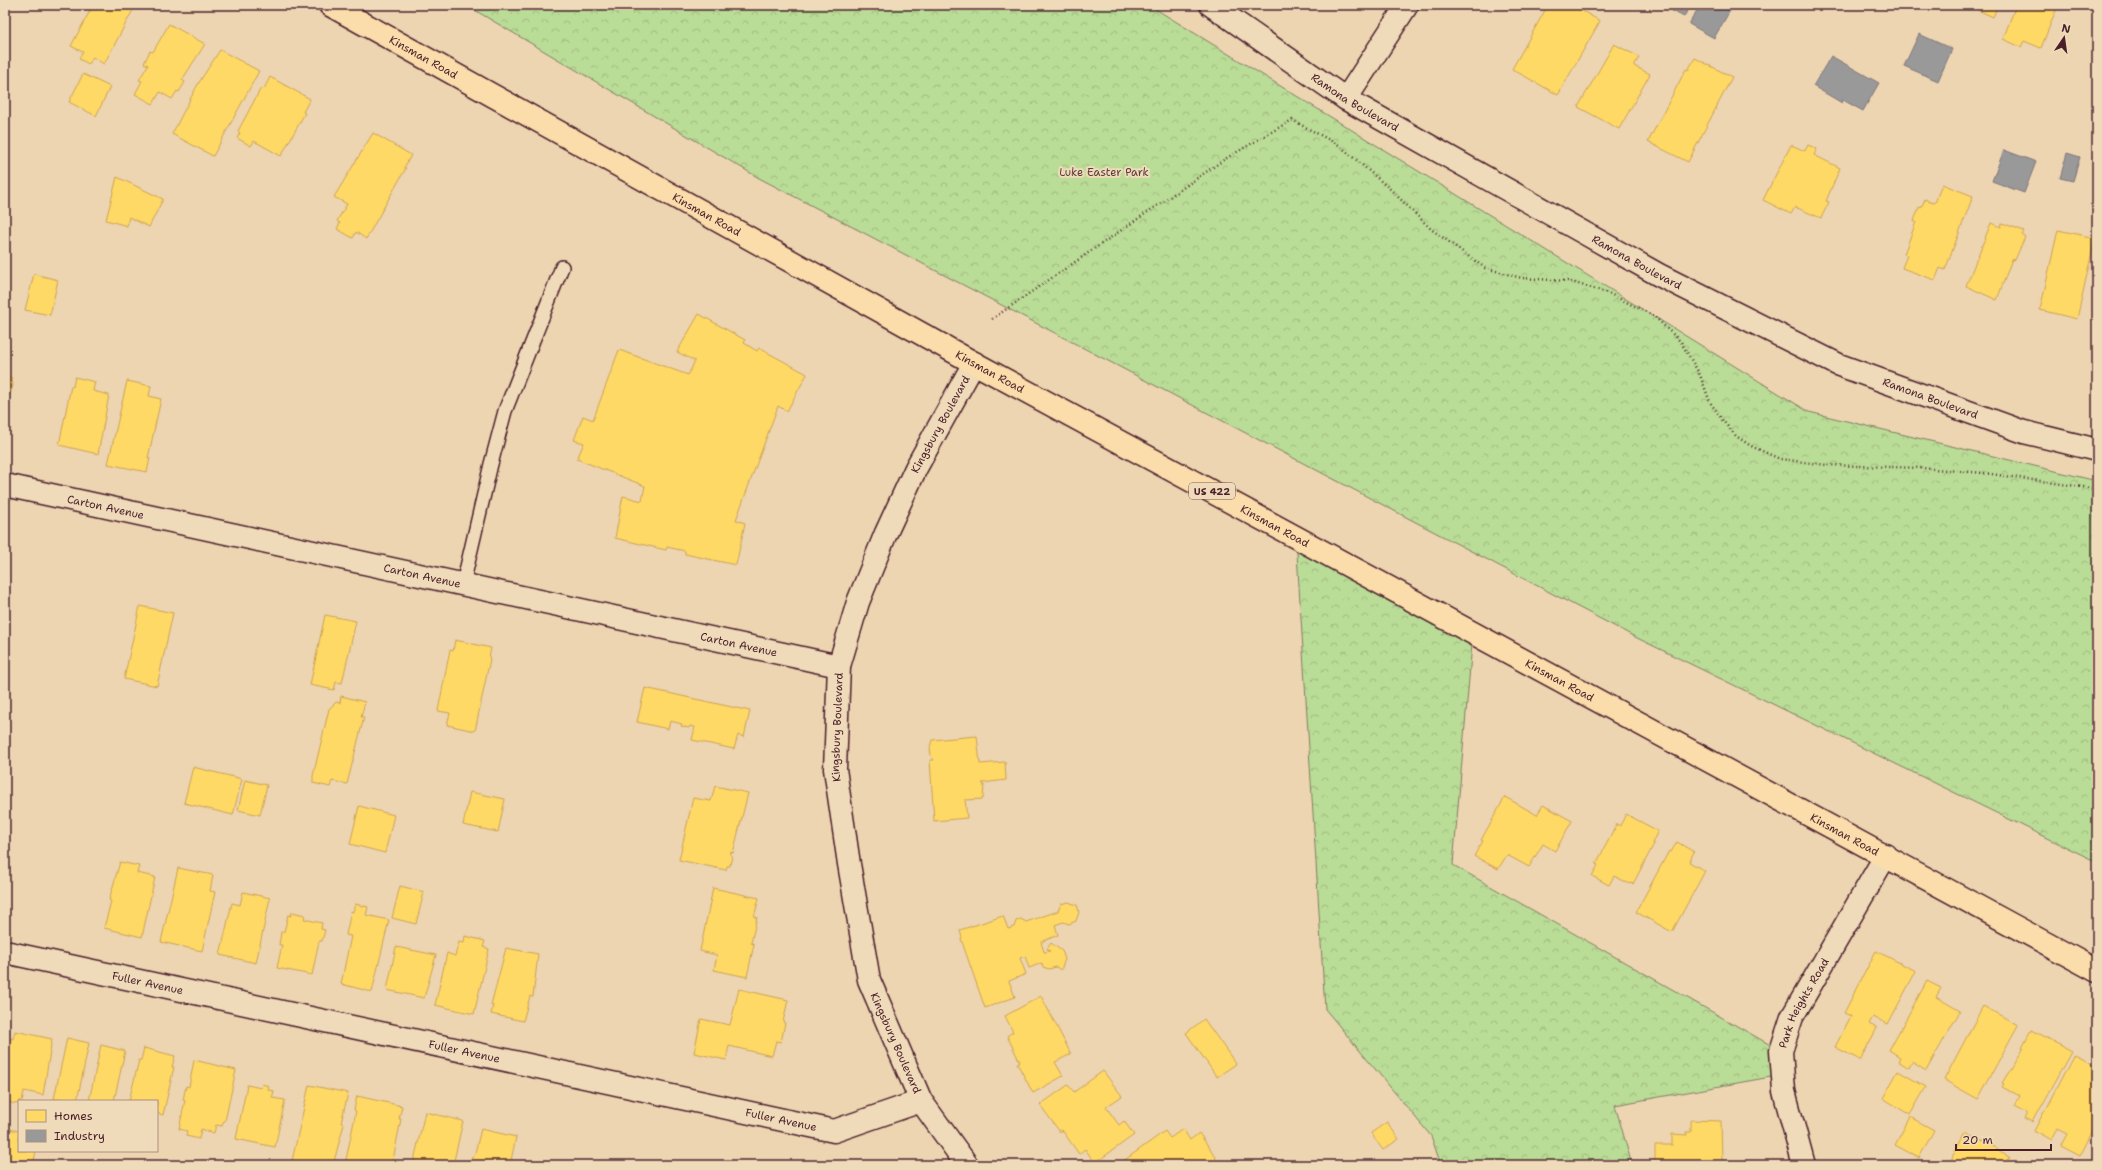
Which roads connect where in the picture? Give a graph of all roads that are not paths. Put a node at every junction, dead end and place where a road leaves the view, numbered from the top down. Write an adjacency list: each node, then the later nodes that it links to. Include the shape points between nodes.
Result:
1 (330, 5): 6 (main road, Kinsman Road / US 422)
2 (1211, 5): 4 (street, Ramona Boulevard)
3 (1407, 5): 4 (street)
4 (1346, 100): 7 (street, Ramona Boulevard, via 1659,275 1839,365 2024,432)
5 (562, 267): 9 (lane, via 505,411)
6 (974, 363): 10 (street, Kingsbury Boulevard, via 916,468 886,533 858,602); 11 (main road, Kinsman Road / US 422)
7 (2097, 450)
8 (5, 485): 9 (street, Carton Avenue)
9 (463, 584): 10 (street, Carton Avenue)
10 (839, 666): 14 (street, Kingsbury Boulevard, via 835,769 848,864 869,980)
11 (1886, 855): 13 (main road, Kinsman Road / US 422); 16 (street, Park Heights Road, via 1792,1018 1781,1051 1784,1091)
12 (5, 952): 14 (street, Fuller Avenue, via 834,1131)
13 (2097, 971)
14 (921, 1100): 15 (street, Kingsbury Boulevard)
15 (967, 1165)
16 (1804, 1165)

